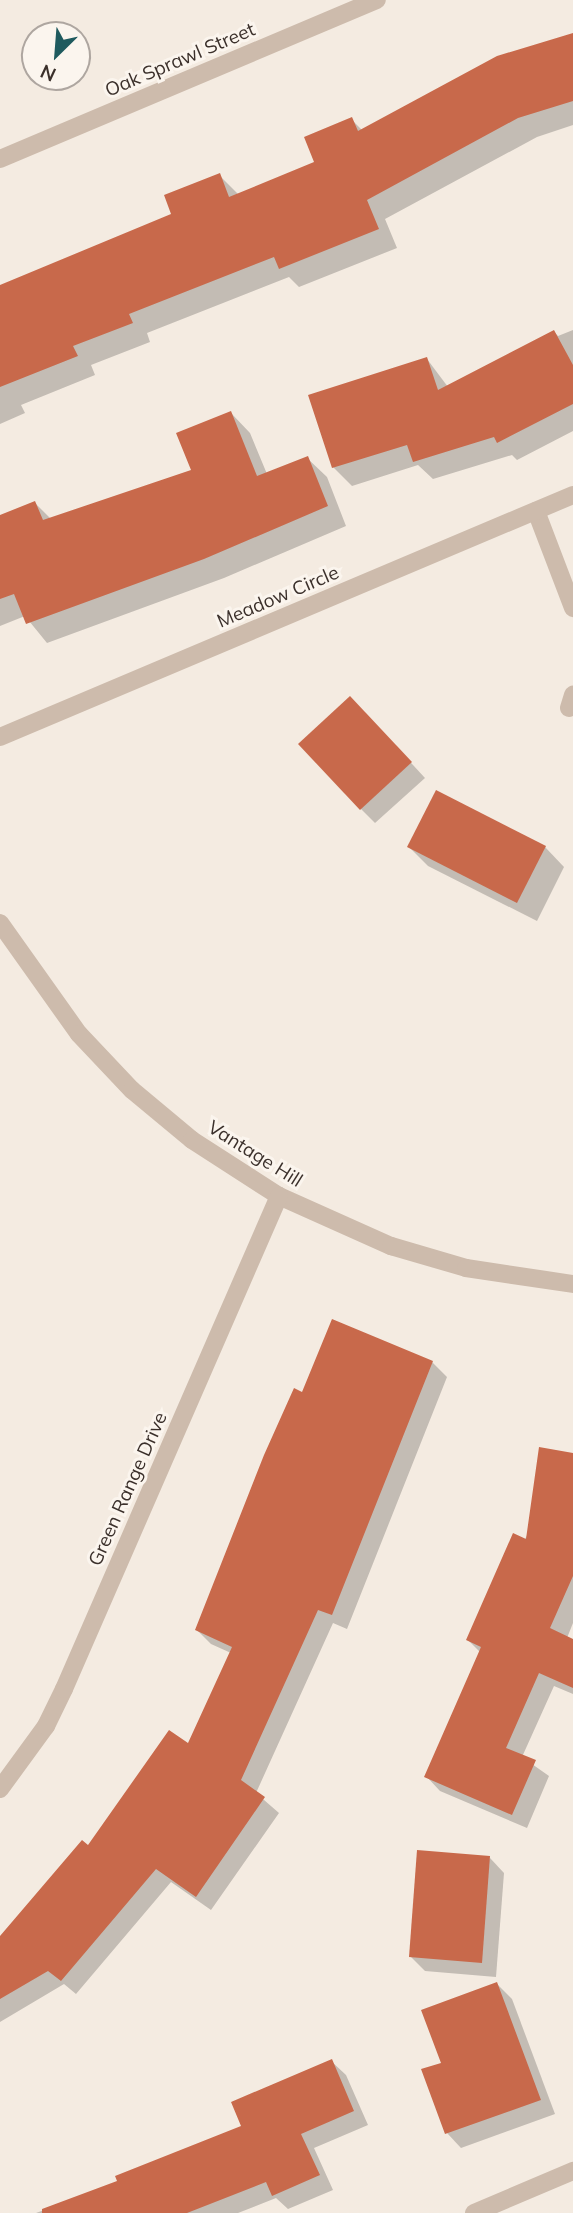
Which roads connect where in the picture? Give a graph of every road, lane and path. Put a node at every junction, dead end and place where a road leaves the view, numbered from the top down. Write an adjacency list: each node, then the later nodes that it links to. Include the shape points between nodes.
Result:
1 (377, 0): 2 (street, Oak Sprawl Street)
2 (0, 159)
3 (573, 495): 4 (street, Meadow Circle)
4 (536, 510): 5 (street); 6 (street, Meadow Circle)
5 (573, 608)
6 (0, 737)
7 (0, 923): 8 (street, Vantage Hill, via 79,1034 132,1090 192,1140)
8 (279, 1196): 9 (street, Vantage Hill, via 404,1250 466,1268); 10 (street, Green Range Drive, via 64,1689 46,1726)
9 (573, 1284)
10 (0, 1789)
11 (573, 2171): 12 (street)
12 (474, 2213)

